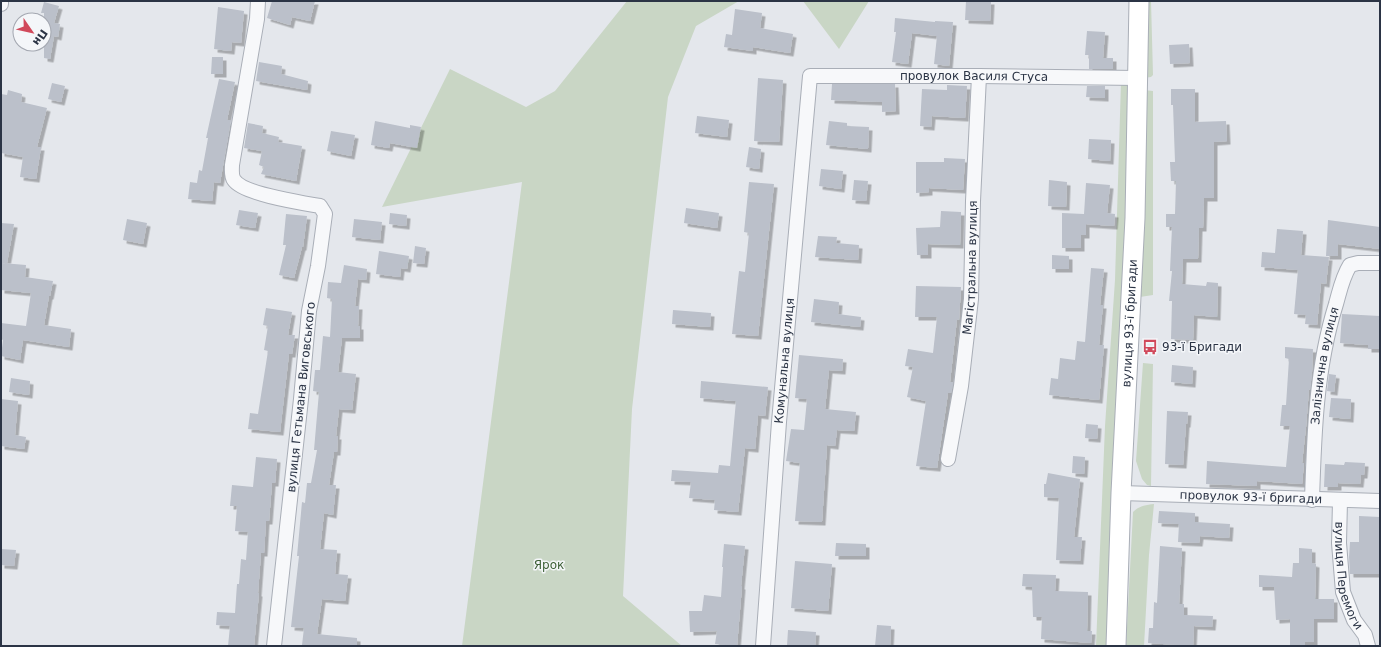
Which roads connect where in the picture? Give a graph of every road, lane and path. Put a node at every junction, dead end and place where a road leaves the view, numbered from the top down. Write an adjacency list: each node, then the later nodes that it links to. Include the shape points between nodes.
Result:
1 (2, 1): 4 (street)
2 (258, 1): 14 (street, вулиця Гетьмана Виговського, via 232,165 233,179 244,187 269,195 320,206 325,214 309,311)
3 (1139, 1): 7 (main road, вулиця 93-ї бригади)
4 (1, 4)
5 (810, 76): 6 (street, провулок Василя Стуса); 15 (street, Комунальна вулиця, via 779,422)
6 (979, 76): 7 (street, провулок Василя Стуса); 9 (street, Магістральна вулиця, via 971,299 961,386)
7 (1138, 78): 10 (main road, вулиця 93-ї бригади, via 1134,234)
8 (1380, 263): 11 (street, Залізнична вулиця, via 1350,265 1344,276 1330,322 1320,372 1314,429)
9 (948, 459)
10 (1122, 493): 11 (street, провулок 93-ї бригади); 16 (main road, вулиця 93-ї бригади)
11 (1312, 500): 12 (street, провулок 93-ї бригади)
12 (1340, 501): 13 (street, провулок 93-ї бригади); 17 (street, вулиця Перемоги, via 1339,543 1343,592 1354,620 1366,635)
13 (1380, 501)
14 (274, 646)
15 (763, 646)
16 (1116, 646)
17 (1368, 646)

